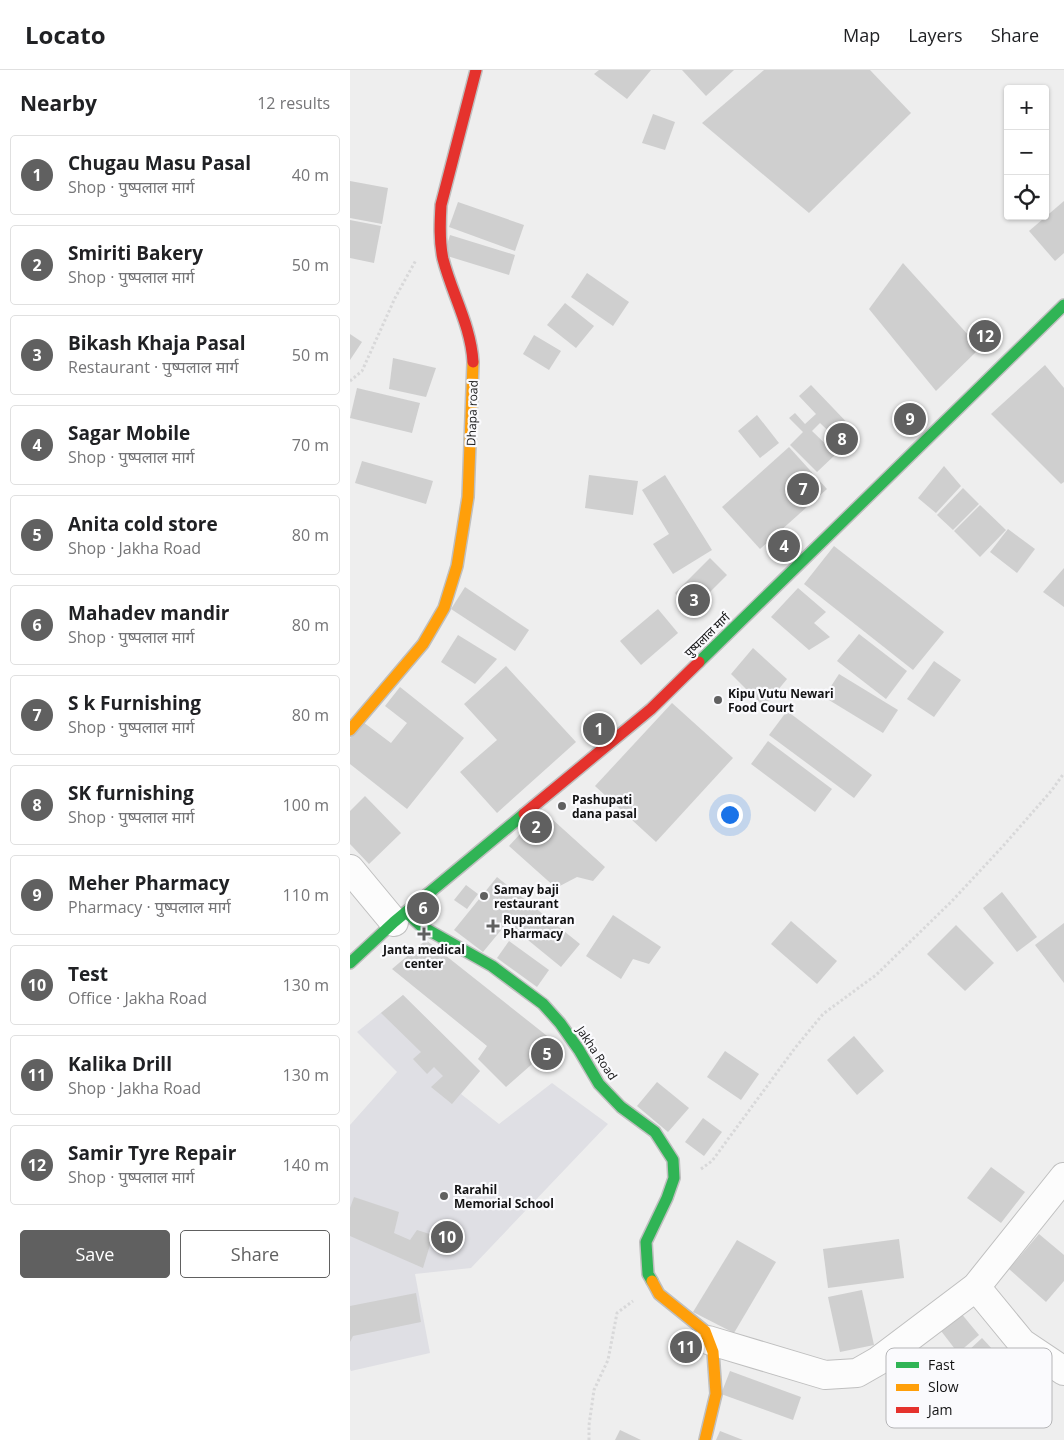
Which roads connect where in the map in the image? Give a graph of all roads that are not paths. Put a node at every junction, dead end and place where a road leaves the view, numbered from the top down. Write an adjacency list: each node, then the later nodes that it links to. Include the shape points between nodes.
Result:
1 (476, 70): 3 (street, Dhapa road, via 441,205 440,227 443,258 472,344 474,374 468,496 457,566 444,608 423,644)
2 (1064, 305): 5 (street, पुष्पलाल मार्ग, via 651,709)
3 (350, 730)
4 (350, 869): 5 (street)
5 (400, 917): 6 (street, पुष्पलाल मार्ग); 9 (street, Jakha Road, via 492,966 543,1004 580,1050 599,1084 654,1132 673,1160 674,1178 646,1242 648,1274 659,1294 705,1330)
6 (350, 963)
7 (1064, 1177): 8 (street)
8 (976, 1287): 10 (street); 11 (street)
9 (708, 1340): 12 (street, via 825,1375 857,1373); 15 (street, via 713,1352 716,1394)
10 (895, 1348)
11 (1030, 1348)
12 (886, 1355)
13 (1052, 1363): 14 (street)
14 (1064, 1371)
15 (706, 1440)

